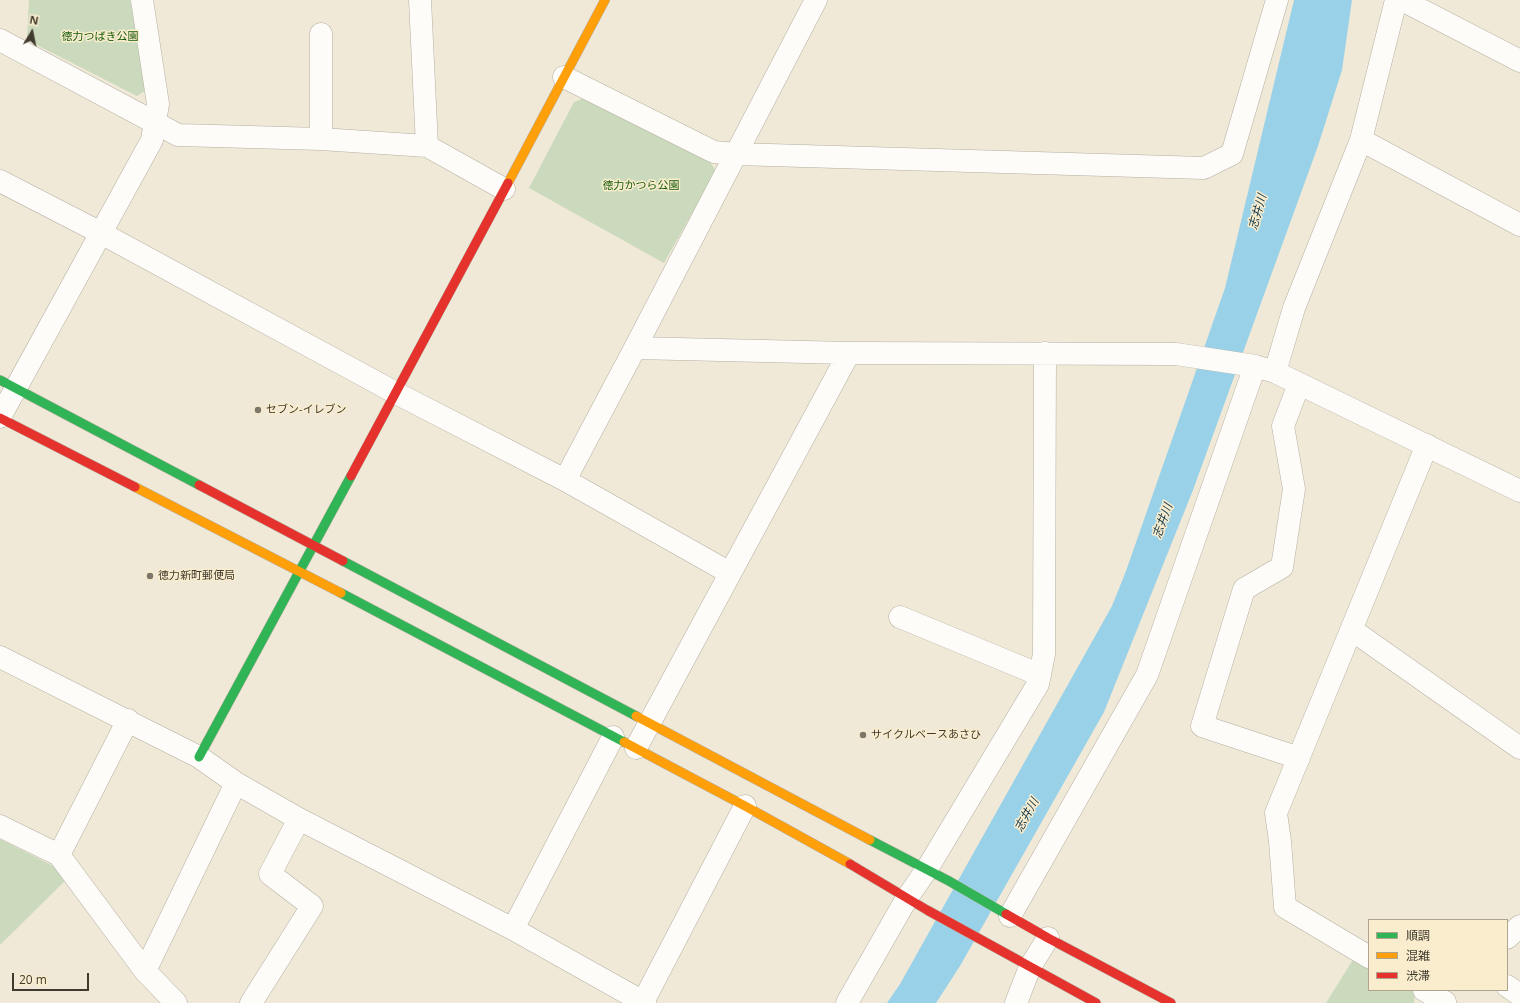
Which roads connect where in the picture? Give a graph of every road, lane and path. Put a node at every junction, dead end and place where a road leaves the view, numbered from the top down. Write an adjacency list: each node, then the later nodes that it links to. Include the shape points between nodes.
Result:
1 (142, 0): 12 (street, via 158,104)
2 (420, 0): 15 (street)
3 (605, 0): 11 (street)
4 (816, 0): 16 (street)
5 (1277, 0): 16 (street, via 1232,154 1204,168)
6 (1396, 0): 14 (street)
7 (1402, 0): 10 (street)
8 (321, 34): 13 (street)
9 (0, 40): 12 (street)
10 (1520, 61)
11 (564, 77): 16 (street, via 714,152); 18 (street)
12 (155, 122): 13 (street, via 178,135); 20 (street, via 152,140)
13 (320, 138): 15 (street)
14 (1361, 140): 19 (street); 24 (street, via 1294,308)
15 (427, 146): 18 (street)
16 (736, 154): 21 (street)
17 (0, 181): 20 (street)
18 (504, 189): 27 (street)
19 (1520, 225)
20 (101, 233): 25 (street); 27 (street)
21 (635, 348): 22 (street); 30 (street)
22 (849, 353): 23 (street); 34 (street)
23 (1045, 353): 24 (street, via 1176,354); 38 (street, via 1044,654)
24 (1265, 369): 26 (street); 53 (street, via 1147,676)
25 (8, 384): 28 (street); 32 (street)
26 (1299, 384): 29 (street); 45 (street, via 1283,426 1294,489 1282,567 1244,589 1202,726)
27 (396, 393): 30 (street); 32 (street)
28 (0, 417): 33 (street)
29 (1427, 445): 31 (street); 36 (street)
30 (565, 480): 34 (street)
31 (1520, 491)
32 (313, 546): 33 (street); 40 (street)
33 (298, 571): 41 (street); 44 (street)
34 (730, 573): 40 (street)
35 (900, 617): 38 (street)
36 (1352, 630): 43 (street); 45 (street)
37 (0, 658): 39 (street)
38 (1040, 675): 51 (street, via 1038,684)
39 (128, 720): 44 (street); 50 (street)
40 (649, 724): 42 (street); 51 (street)
41 (613, 737): 42 (street); 55 (street)
42 (636, 748): 47 (street)
43 (1520, 748)
44 (198, 756): 46 (street)
45 (1299, 758): 58 (street, via 1276,813 1285,907)
46 (236, 783): 48 (street); 60 (street)
47 (746, 806): 52 (street); 67 (street)
48 (299, 819): 55 (street); 66 (street, via 270,874 312,906)
49 (0, 826): 50 (street)
50 (59, 855): 60 (street)
51 (927, 869): 52 (street); 53 (street)
52 (907, 898): 59 (street); 68 (street)
53 (1006, 913): 57 (street)
54 (1520, 926): 56 (street)
55 (513, 929): 67 (street)
56 (1508, 937)
57 (1048, 938): 59 (street); 71 (street)
58 (1368, 956)
59 (1030, 968): 69 (street); 70 (street)
60 (145, 972): 65 (street)
61 (1508, 987): 63 (street)
62 (1427, 991): 64 (street)
63 (1520, 995)
64 (1448, 998)
65 (176, 1003)
66 (251, 1003)
67 (644, 1003)
68 (848, 1003)
69 (1016, 1003)
70 (1096, 1003)
71 (1171, 1003)

